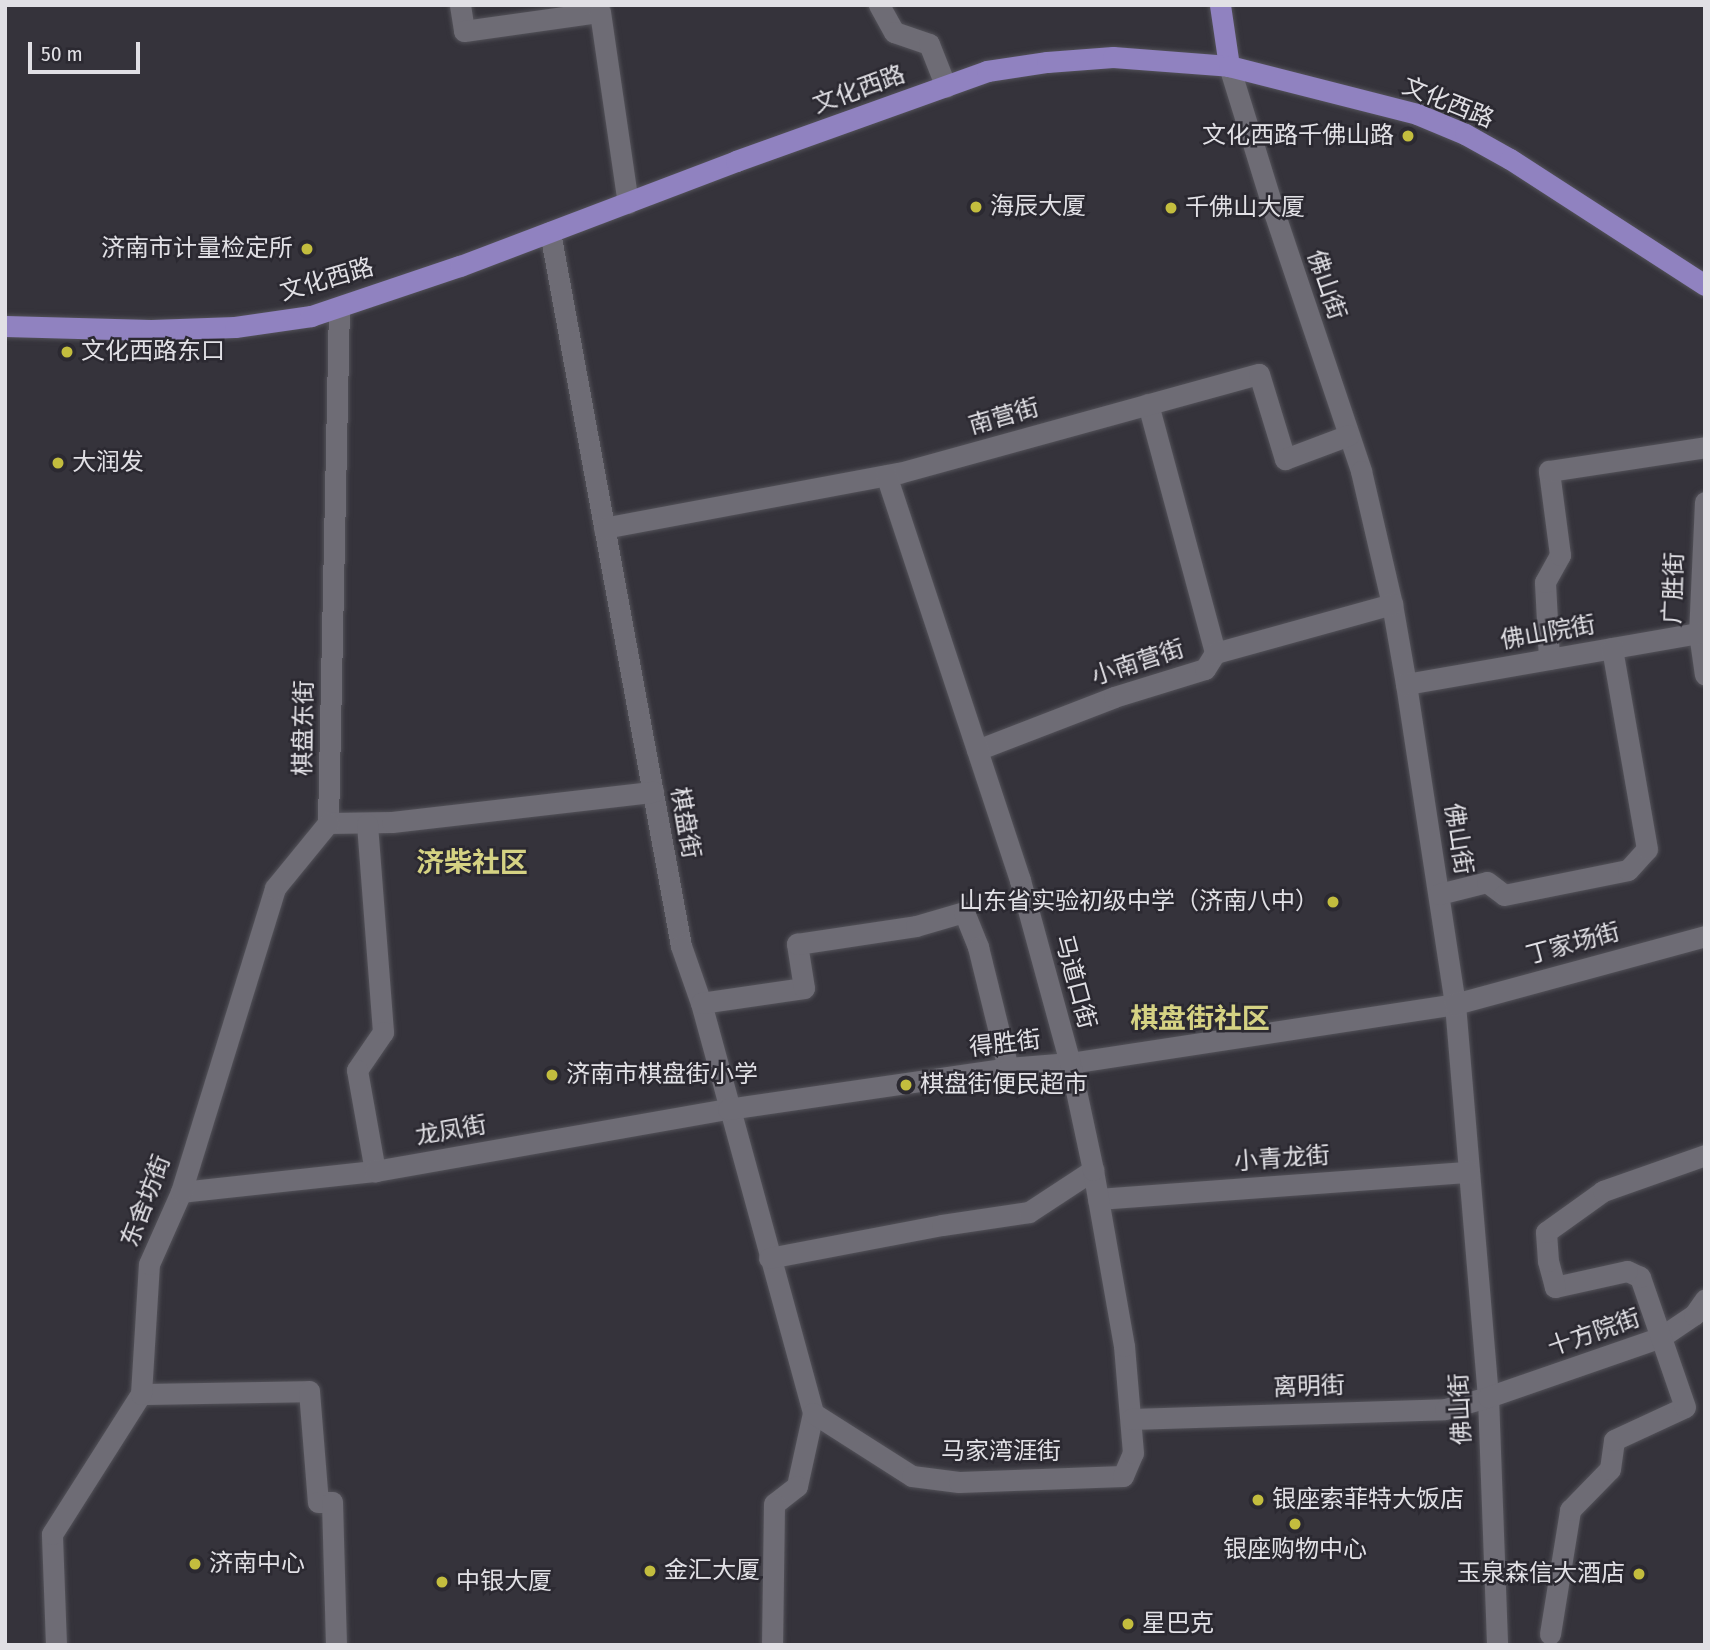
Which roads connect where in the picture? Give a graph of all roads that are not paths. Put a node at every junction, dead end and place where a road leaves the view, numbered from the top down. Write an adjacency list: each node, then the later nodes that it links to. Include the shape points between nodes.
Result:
1 (460, 5): 6 (street, via 464,31 600,12)
2 (879, 5): 5 (street, via 894,32 929,44)
3 (1220, 5): 4 (main road)
4 (1229, 66): 5 (main road, 文化西路, via 1113,57 987,71); 8 (main road, 文化西路, via 1417,114 1465,134); 12 (street, 佛山街)
5 (946, 86): 6 (main road, 文化西路)
6 (628, 203): 7 (main road, 文化西路)
7 (550, 232): 9 (main road, 文化西路); 16 (street, 棋盘街)
8 (1705, 285)
9 (339, 307): 10 (main road, 文化西路, via 311,316 235,327); 26 (street, 棋盘东街)
10 (5, 327)
11 (1148, 404): 12 (street, 南营街, via 1259,374 1285,459); 14 (street, 南营街); 20 (street)
12 (1349, 435): 17 (street, 佛山街)
13 (1705, 447): 21 (street, via 1549,471 1560,555 1545,582)
14 (886, 476): 16 (street, 南营街); 24 (street, 马道口街)
15 (1705, 502): 18 (street, 广胜街)
16 (604, 528): 25 (street, 棋盘街)
17 (1392, 604): 20 (street, 小南营街); 23 (street, 佛山街)
18 (1699, 633): 19 (street, 佛山院街); 22 (street, 广胜街)
19 (1612, 648): 21 (street, 佛山院街); 28 (street, via 1647,849 1628,870 1504,895 1487,881)
20 (1215, 653): 24 (street, 小南营街, via 1205,669 1114,697)
21 (1549, 659): 23 (street, 佛山院街)
22 (1705, 675)
23 (1406, 684): 28 (street, 佛山街)
24 (977, 750): 32 (street, 马道口街, via 1020,880)
25 (653, 792): 27 (street); 30 (street, 棋盘街, via 681,946)
26 (328, 823): 27 (street); 39 (street, 东舍坊街, via 275,888)
27 (367, 824): 37 (street, via 383,1032 357,1070)
28 (1439, 894): 31 (street, 佛山街)
29 (1705, 936): 31 (street, 丁家场街)
30 (701, 1003): 33 (street, via 804,988 797,944 916,926 964,912 978,947); 34 (street, 棋盘街)
31 (1455, 1004): 32 (street, 得胜街); 38 (street, 佛山街)
32 (1070, 1063): 33 (street, 得胜街); 36 (street, 马道口街)
33 (1008, 1068): 34 (street, 得胜街)
34 (728, 1109): 37 (street, 龙凤街); 41 (street, 棋盘街)
35 (1705, 1155): 43 (street, via 1604,1191 1546,1232 1555,1287 1627,1271 1640,1277)
36 (1093, 1170): 40 (street, 马道口街); 41 (street, via 1029,1212)
37 (375, 1171): 39 (street, 龙凤街)
38 (1469, 1172): 40 (street, 小青龙街); 45 (street, 佛山街)
39 (181, 1192): 44 (street, 东舍坊街, via 149,1264)
40 (1098, 1199): 47 (street, 马道口街, via 1124,1346)
41 (769, 1258): 46 (street, 棋盘街)
42 (1705, 1298): 43 (street, 十方院街, via 1694,1315)
43 (1661, 1337): 45 (street, 十方院街); 49 (street, via 1685,1407 1614,1440 1610,1469 1570,1510)
44 (141, 1394): 50 (street, 东舍坊街, via 52,1534); 51 (street, via 309,1391 318,1503 332,1502)
45 (1488, 1397): 47 (street, 离明街, via 1445,1409); 53 (street, 佛山街)
46 (813, 1413): 48 (street, 马家湾涯街, via 912,1476 959,1482); 52 (street, via 797,1486 774,1504)
47 (1131, 1419): 48 (street, 马道口街, via 1133,1453)
48 (1124, 1476)
49 (1550, 1634)
50 (56, 1645)
51 (336, 1645)
52 (772, 1645)
53 (1497, 1645)

